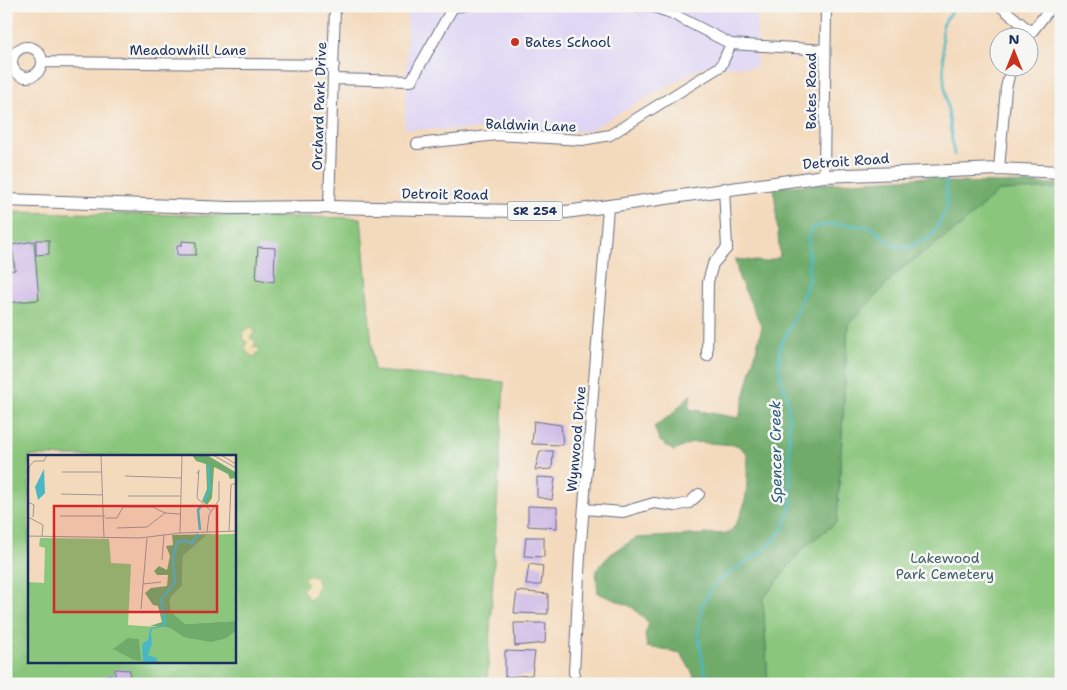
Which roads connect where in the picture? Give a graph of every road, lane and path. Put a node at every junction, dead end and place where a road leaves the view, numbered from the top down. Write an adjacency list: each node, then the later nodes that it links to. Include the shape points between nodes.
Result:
1 (335, 6): 12 (street, Orchard Park Drive)
2 (463, 6): 14 (street, via 453,7 411,81)
3 (635, 6): 9 (street, via 652,6 671,13)
4 (826, 6): 10 (street, Bates Road)
5 (1000, 6): 7 (street)
6 (1052, 6): 8 (street)
7 (1022, 28)
8 (1033, 28)
9 (730, 44): 10 (street); 15 (street, Baldwin Lane, via 722,66 610,135 582,140 497,135)
10 (825, 50): 18 (street, Bates Road)
11 (42, 62): 12 (street, Meadowhill Lane)
12 (334, 65): 14 (street, Orchard Park Drive)
13 (1008, 78): 16 (street)
14 (334, 79): 21 (street, Orchard Park Drive)
15 (417, 144)
16 (999, 169): 17 (main road, Detroit Road / SR 254); 18 (main road, Detroit Road / SR 254)
17 (1061, 172)
18 (824, 176): 19 (main road, Detroit Road / SR 254)
19 (724, 188): 22 (main road, Detroit Road / SR 254); 23 (street, via 726,248 712,264 708,282)
20 (6, 200): 21 (main road, Detroit Road / SR 254, via 230,208)
21 (329, 207): 22 (main road, Detroit Road / SR 254, via 566,212)
22 (608, 207): 25 (street, Wynwood Drive)
23 (707, 356)
24 (699, 494): 25 (street, via 689,503 675,506 654,503 623,512)
25 (584, 509): 26 (street, Wynwood Drive)
26 (574, 673)

